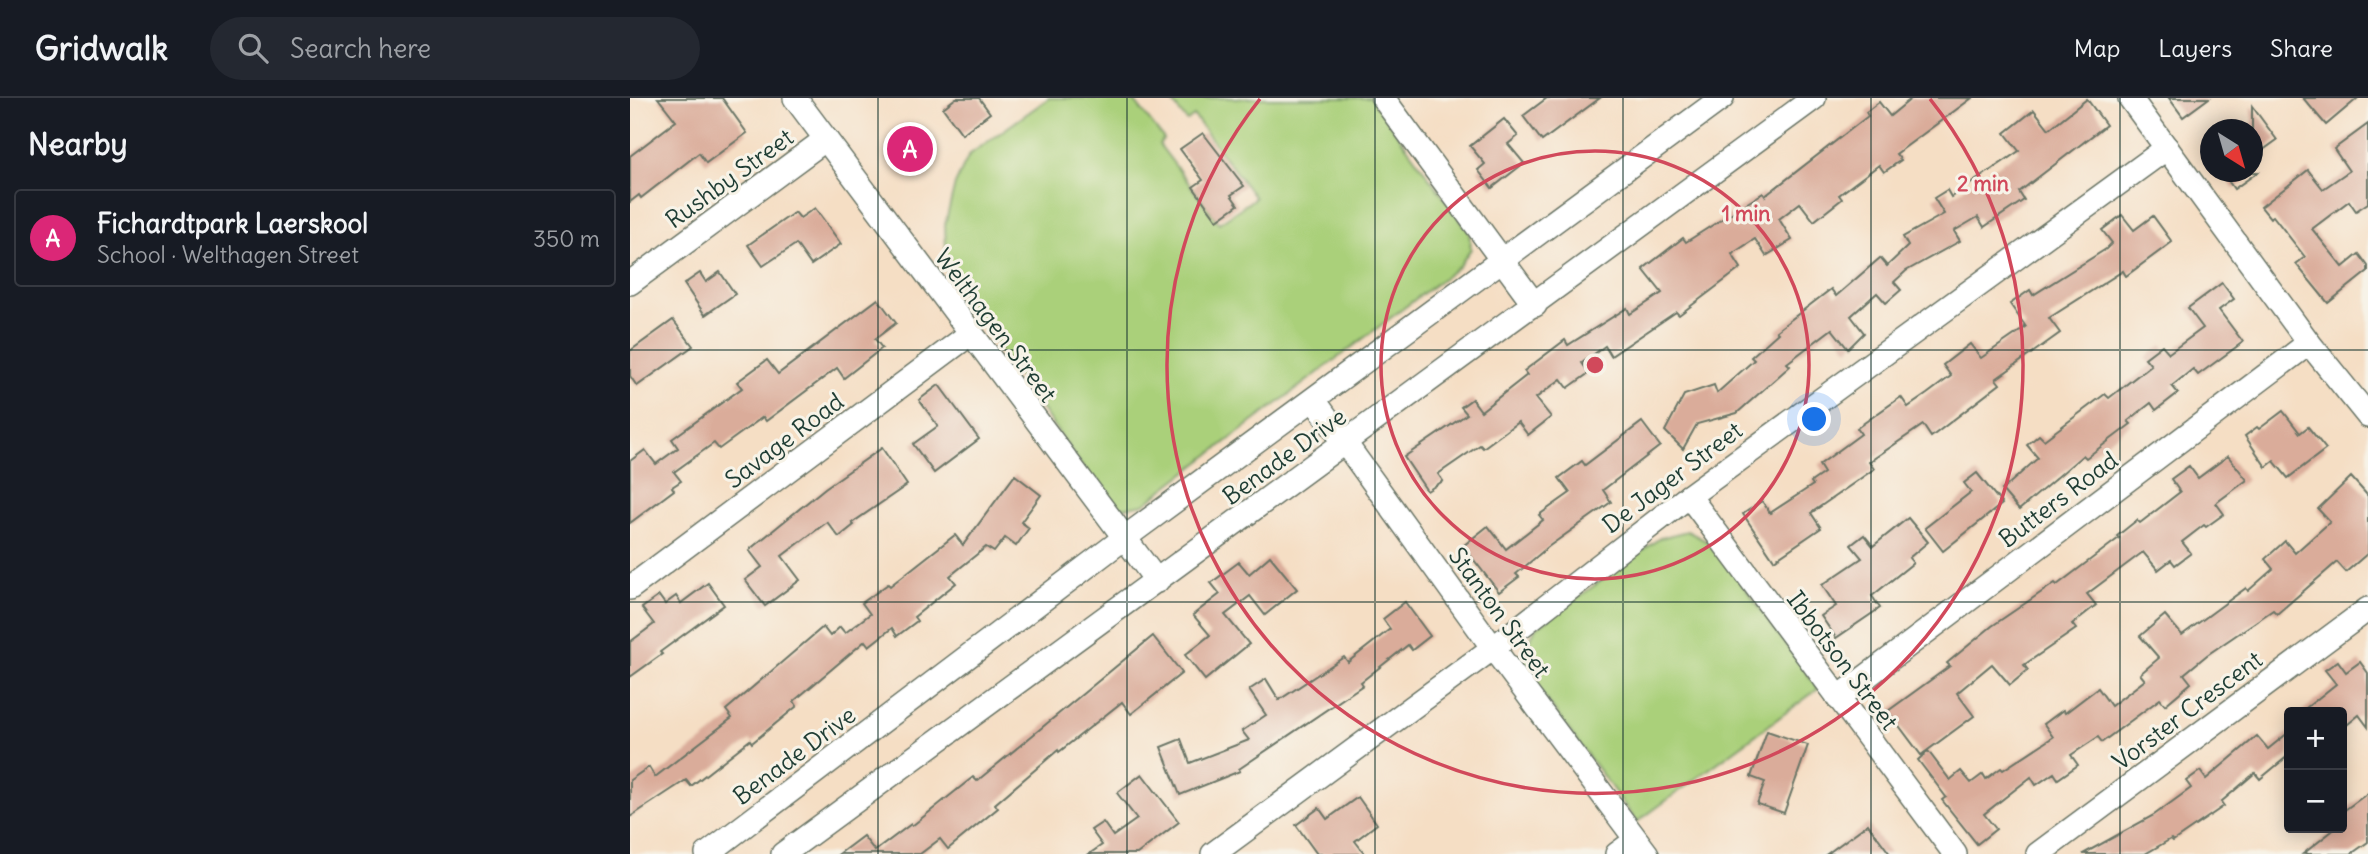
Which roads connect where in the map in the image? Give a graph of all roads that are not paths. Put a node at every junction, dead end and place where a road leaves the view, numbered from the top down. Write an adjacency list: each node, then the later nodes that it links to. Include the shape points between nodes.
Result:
1 (795, 98): 6 (street, Welthagen Street)
2 (1383, 98): 8 (street)
3 (1722, 98): 8 (street, Benade Drive)
4 (1814, 98): 10 (street, Benade Drive)
5 (2130, 98): 7 (street)
6 (825, 139): 9 (street, Rushby Street); 11 (street, Welthagen Street)
7 (2168, 148): 12 (street); 16 (street, De Jager Street)
8 (1502, 261): 10 (street); 13 (street, Benade Drive)
9 (630, 283)
10 (1535, 305): 15 (street, Benade Drive)
11 (970, 334): 17 (street, Welthagen Street); 19 (street, Savage Road)
12 (2309, 343): 14 (street); 22 (street, Butters Road)
13 (1314, 400): 15 (street, Stanton Street); 17 (street, Benade Drive)
14 (2368, 416)
15 (1345, 443): 18 (street, Benade Drive); 21 (street, Stanton Street)
16 (1689, 496): 21 (street, De Jager Street); 22 (street, Ibbotson Street)
17 (1123, 539): 18 (street, Welthagen Street); 24 (street, Benade Drive)
18 (1157, 582): 25 (street, Benade Drive)
19 (630, 588)
20 (2368, 609): 29 (street, Vorster Crescent)
21 (1493, 648): 23 (street, Stanton Street); 26 (street, De Jager Street)
22 (1838, 698): 28 (street, Ibbotson Street)
23 (1642, 847): 27 (street)
24 (707, 854)
25 (783, 854)
26 (1213, 854)
27 (1617, 854)
28 (1955, 854)
29 (2038, 854)

